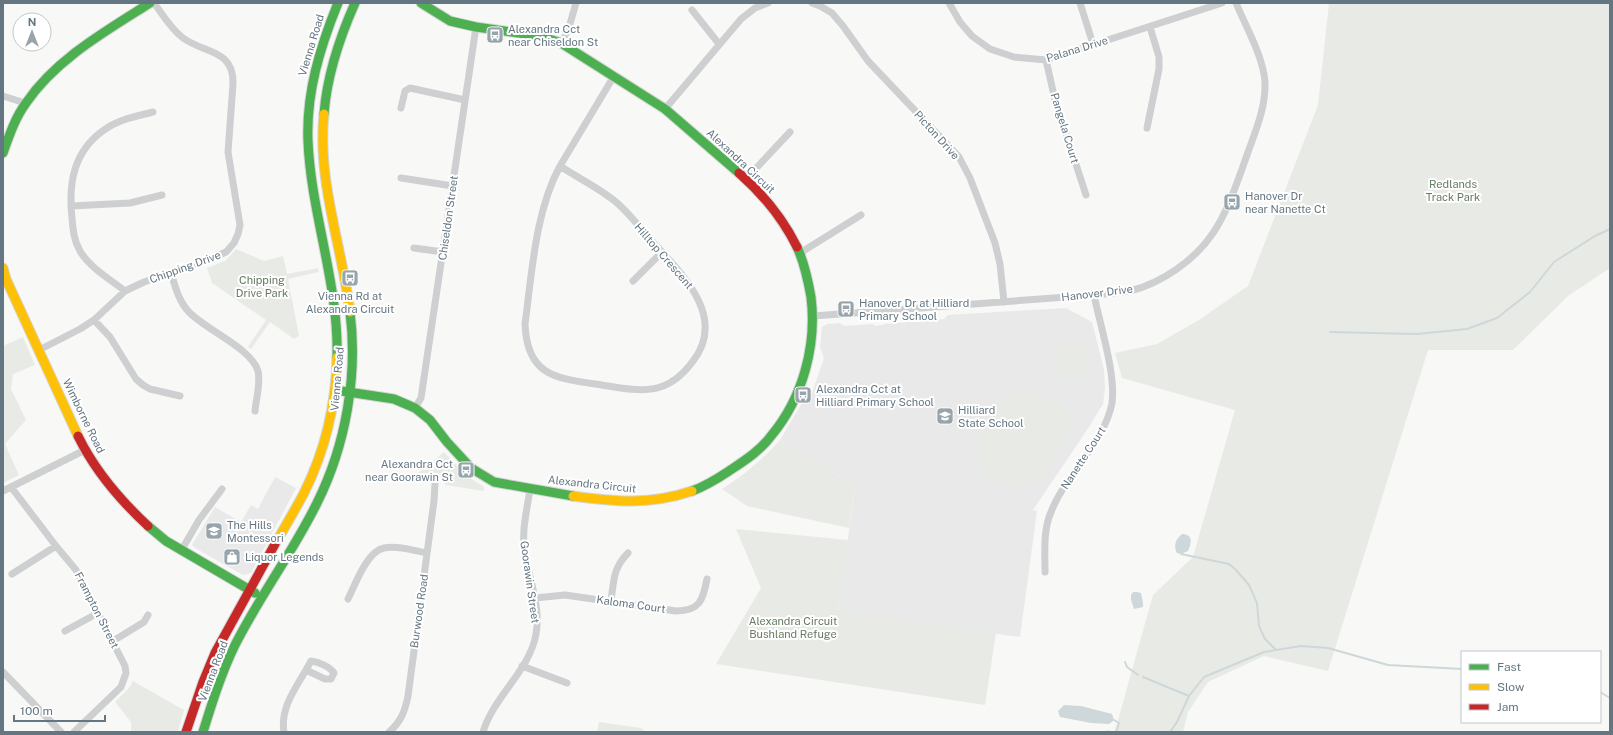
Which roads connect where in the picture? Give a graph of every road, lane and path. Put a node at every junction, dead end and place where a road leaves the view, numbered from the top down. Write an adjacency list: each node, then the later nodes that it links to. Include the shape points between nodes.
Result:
1 (150, 3): 24 (street, via 68,58)
2 (154, 3): 44 (street, Chipping Drive, via 174,31 192,44 222,56 230,65 233,76 228,152 240,224 238,234 234,244 226,252)
3 (338, 3): 53 (street, Vienna Road, via 314,71 310,93 308,139 313,191 334,304 337,334)
4 (355, 3): 54 (street, Vienna Road, via 342,31 329,72 322,136 327,184 352,329)
5 (421, 3): 13 (street, Alexandra Circuit)
6 (576, 3): 17 (street, via 568,31)
7 (768, 3): 18 (street, via 755,8 741,19)
8 (812, 3): 49 (street, Picton Drive, via 832,13 868,61 959,157 970,178 995,243)
9 (949, 3): 20 (street, Palana Drive, via 972,36 990,49 1014,57)
10 (1080, 3): 19 (street)
11 (1222, 3): 15 (street, Palana Drive)
12 (1236, 3): 48 (street, Hanover Drive, via 1262,65 1265,98 1241,170 1222,216 1202,246 1173,272 1131,290)
13 (435, 7): 16 (street, Alexandra Circuit, via 450,21)
14 (692, 10): 18 (street)
15 (1150, 27): 19 (street, Palana Drive); 28 (street, via 1159,57 1159,69)
16 (476, 28): 17 (street, Alexandra Circuit, via 540,36); 23 (street, Chiseldon Street)
17 (561, 43): 21 (street, Alexandra Circuit)
18 (719, 44): 26 (street)
19 (1093, 44): 20 (street, Palana Drive)
20 (1046, 60): 36 (street, Pangela Court, via 1055,100)
21 (614, 76): 26 (street, Alexandra Circuit); 31 (street, Hilltop Crescent)
22 (3, 96): 24 (street)
23 (465, 100): 25 (street, via 410,88 405,91); 34 (street, Chiseldon Street)
24 (25, 103): 30 (street)
25 (401, 108)
26 (665, 109): 33 (street, Alexandra Circuit)
27 (153, 112): 37 (street, via 118,122 107,128 85,149 76,162 72,176)
28 (1147, 128)
29 (790, 132): 33 (street)
30 (3, 153)
31 (560, 166): 41 (street, Hilltop Crescent, via 616,202); 41 (street, Hilltop Crescent, via 540,221 525,324 527,348 542,369 567,380 638,390 652,390 665,386 683,375 699,355 704,340 703,308 692,287)
32 (401, 178): 34 (street)
33 (746, 179): 42 (street, Alexandra Circuit, via 772,206)
34 (453, 186): 40 (street, Chiseldon Street)
35 (162, 195): 37 (street, via 130,203)
36 (1086, 195)
37 (70, 206): 47 (street, via 75,240 80,252)
38 (861, 215): 42 (street)
39 (414, 248): 40 (street)
40 (443, 252): 56 (street, Chiseldon Street, via 421,398)
41 (662, 252): 46 (street)
42 (800, 253): 50 (street, Alexandra Circuit, via 809,285)
43 (3, 268): 45 (street, Wimborne Road)
44 (170, 273): 47 (street, Chipping Drive); 57 (street, via 180,299 188,311 246,354 255,364 259,379)
45 (5, 280): 52 (street, Wimborne Road)
46 (633, 281)
47 (125, 291): 51 (street, Chipping Drive)
48 (1094, 296): 49 (street, Hanover Drive); 68 (street, Nanette Court, via 1112,380 1112,404 1101,431 1057,497 1050,513 1046,532)
49 (1004, 302): 50 (street, Hanover Drive)
50 (813, 316): 62 (street, Alexandra Circuit, via 812,346 794,402 771,437 733,470 700,488 656,500 635,502)
51 (94, 320): 52 (street, Chipping Drive); 55 (street, via 110,337 136,379 150,389)
52 (39, 350): 58 (street, Wimborne Road)
53 (335, 390): 54 (street, Alexandra Circuit); 71 (street, Vienna Road, via 332,411 316,464 304,492)
54 (350, 392): 56 (street, Alexandra Circuit, via 394,399); 72 (street, Vienna Road, via 328,479 317,503)
55 (180, 396)
56 (415, 408): 62 (street, Alexandra Circuit, via 430,420 471,468 494,482)
57 (255, 411)
58 (85, 450): 60 (street); 65 (street, Wimborne Road, via 101,475 136,515 166,541)
59 (435, 484): 66 (street, Burwood Road)
60 (11, 487): 63 (street); 64 (street, Frampton Street)
61 (222, 489): 65 (street)
62 (530, 489): 73 (street, Goorawin Street, via 524,540)
63 (3, 491)
64 (56, 546): 69 (street); 76 (street, Frampton Street, via 76,570)
65 (181, 550): 71 (street, Wimborne Road)
66 (427, 553): 74 (street, via 394,547 377,551 369,558); 89 (street, Burwood Road, via 405,711)
67 (628, 553): 75 (street, via 616,570)
68 (1045, 572)
69 (12, 574)
70 (707, 579): 75 (street, Kaloma Court, via 702,599 692,609 676,611)
71 (249, 590): 72 (street, Wimborne Road); 86 (street, Vienna Road, via 215,653)
72 (262, 597): 87 (street, Vienna Road, via 234,647)
73 (535, 598): 75 (street, Kaloma Court, via 565,595); 80 (street, Goorawin Street, via 536,634 532,649)
74 (348, 599)
75 (611, 600)
76 (98, 612): 78 (street); 79 (street, Frampton Street)
77 (148, 615): 79 (street, via 144,622)
78 (65, 632)
79 (113, 641): 85 (street, Frampton Street, via 125,666 124,681 117,692)
80 (522, 666): 83 (street); 90 (street, Goorawin Street, via 493,708)
81 (306, 670): 88 (street, via 283,716)
82 (3, 672): 84 (street)
83 (567, 683)
84 (61, 732)
85 (74, 732)
86 (186, 732)
87 (203, 732)
88 (284, 732)
89 (389, 732)
90 (484, 732)

